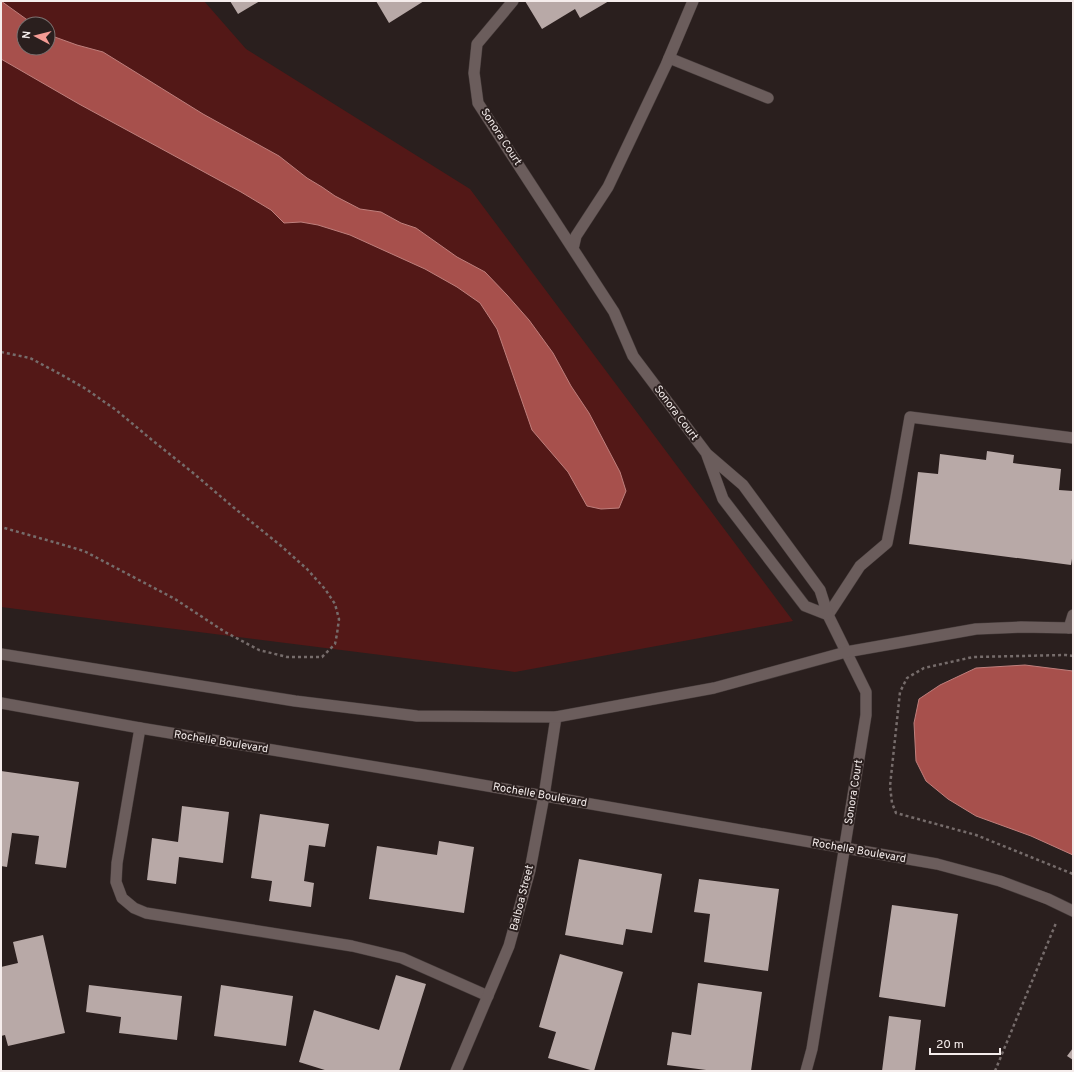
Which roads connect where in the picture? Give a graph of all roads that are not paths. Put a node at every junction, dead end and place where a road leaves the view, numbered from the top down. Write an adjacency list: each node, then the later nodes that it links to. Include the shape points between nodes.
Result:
1 (513, 1): 5 (main road, Sonora Court, via 477,44 474,73 478,103)
2 (693, 1): 3 (main road)
3 (669, 58): 4 (main road); 5 (main road, via 608,187 576,236)
4 (768, 98)
5 (573, 249): 7 (main road, Sonora Court, via 614,312 634,356)
6 (1073, 438): 8 (main road, via 910,417 887,543 860,566)
7 (707, 454): 8 (main road, Sonora Court, via 743,485 820,590); 8 (main road, Sonora Court, via 723,499 805,606)
8 (828, 615): 11 (main road, Sonora Court)
9 (1073, 615): 10 (main road)
10 (1071, 628): 11 (main road, via 976,629)
11 (846, 652): 14 (main road, via 714,688); 17 (main road, Sonora Court, via 866,692 866,715)
12 (1, 654): 14 (main road, via 295,701 417,716)
13 (1, 704): 15 (main road, Rochelle Boulevard)
14 (556, 717): 16 (main road, Balboa Street)
15 (140, 728): 16 (main road, Rochelle Boulevard); 19 (main road, via 116,882 122,898 134,908 146,913 359,948 402,958)
16 (544, 796): 17 (main road, Rochelle Boulevard); 19 (main road, Balboa Street, via 530,870 510,946)
17 (845, 848): 18 (main road, Rochelle Boulevard, via 937,864 1000,881 1048,898); 21 (main road, Sonora Court, via 812,1049)
18 (1073, 911)
19 (488, 996): 20 (main road, Balboa Street)
20 (456, 1071)
21 (806, 1071)

